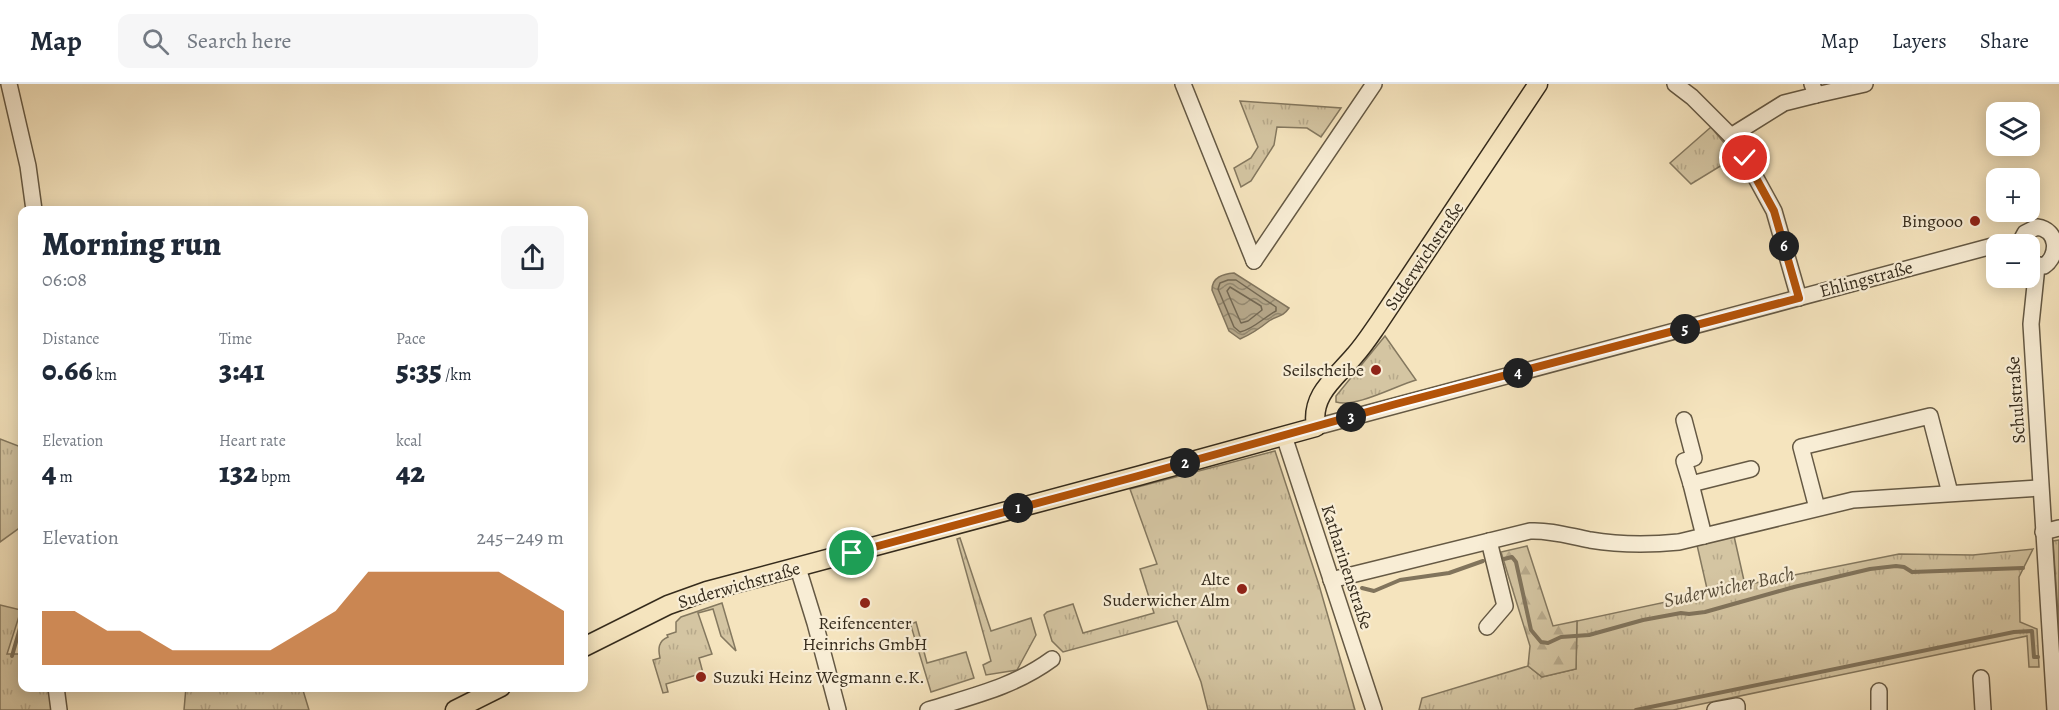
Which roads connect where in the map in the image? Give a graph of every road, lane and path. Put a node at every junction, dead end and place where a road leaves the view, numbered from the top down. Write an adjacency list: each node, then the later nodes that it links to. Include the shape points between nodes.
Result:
1 (9, 84): 9 (street)
2 (1184, 84): 3 (street, via 1254,261)
3 (1374, 84)
4 (1538, 84): 17 (main road, Suderwichstraße, via 1378,324 1320,394 1315,407)
5 (1676, 84): 8 (street)
6 (1865, 84): 7 (street)
7 (1814, 89): 8 (street)
8 (1731, 136): 15 (street, via 1774,211)
9 (33, 206)
10 (2024, 234): 11 (street, via 2037,227)
11 (2057, 235): 13 (street, via 2054,259)
12 (1986, 248): 15 (street, Ehlingstraße)
13 (2040, 264)
14 (2032, 288): 21 (street, Schulstraße)
15 (1799, 298): 17 (street, Ehlingstraße)
16 (1684, 420): 20 (street, via 1694,458 1684,461)
17 (1316, 427): 18 (main road, Ehlingstraße)
18 (1284, 436): 28 (main road, Suderwichstraße); 29 (street, Katharinenstraße)
19 (1751, 469): 20 (street)
20 (1691, 484): 26 (street)
21 (2040, 488): 22 (street); 25 (street, Schulstraße)
22 (1950, 493): 23 (street, via 1853,500); 23 (street, via 1930,416 1802,447)
23 (1817, 508): 26 (street)
24 (2059, 528): 25 (street)
25 (2043, 532): 46 (street, Schulstraße)
26 (1704, 536): 27 (street, via 1661,544 1632,544 1530,531)
27 (1489, 541): 29 (street); 30 (street, via 1505,606)
28 (798, 568): 31 (main road, Suderwichstraße, via 707,591); 39 (street)
29 (1331, 580): 41 (street, Katharinenstraße)
30 (1487, 627)
31 (588, 645)
32 (1052, 659): 40 (street, via 1010,684)
33 (1981, 678): 45 (street)
34 (1879, 691): 44 (street)
35 (57, 692): 37 (street)
36 (491, 692): 38 (main road)
37 (59, 710)
38 (455, 710)
39 (837, 710)
40 (928, 710)
41 (1374, 710)
42 (1715, 710): 43 (street, via 1737,706)
43 (1737, 710)
44 (1880, 710)
45 (1983, 710)
46 (2055, 710)

